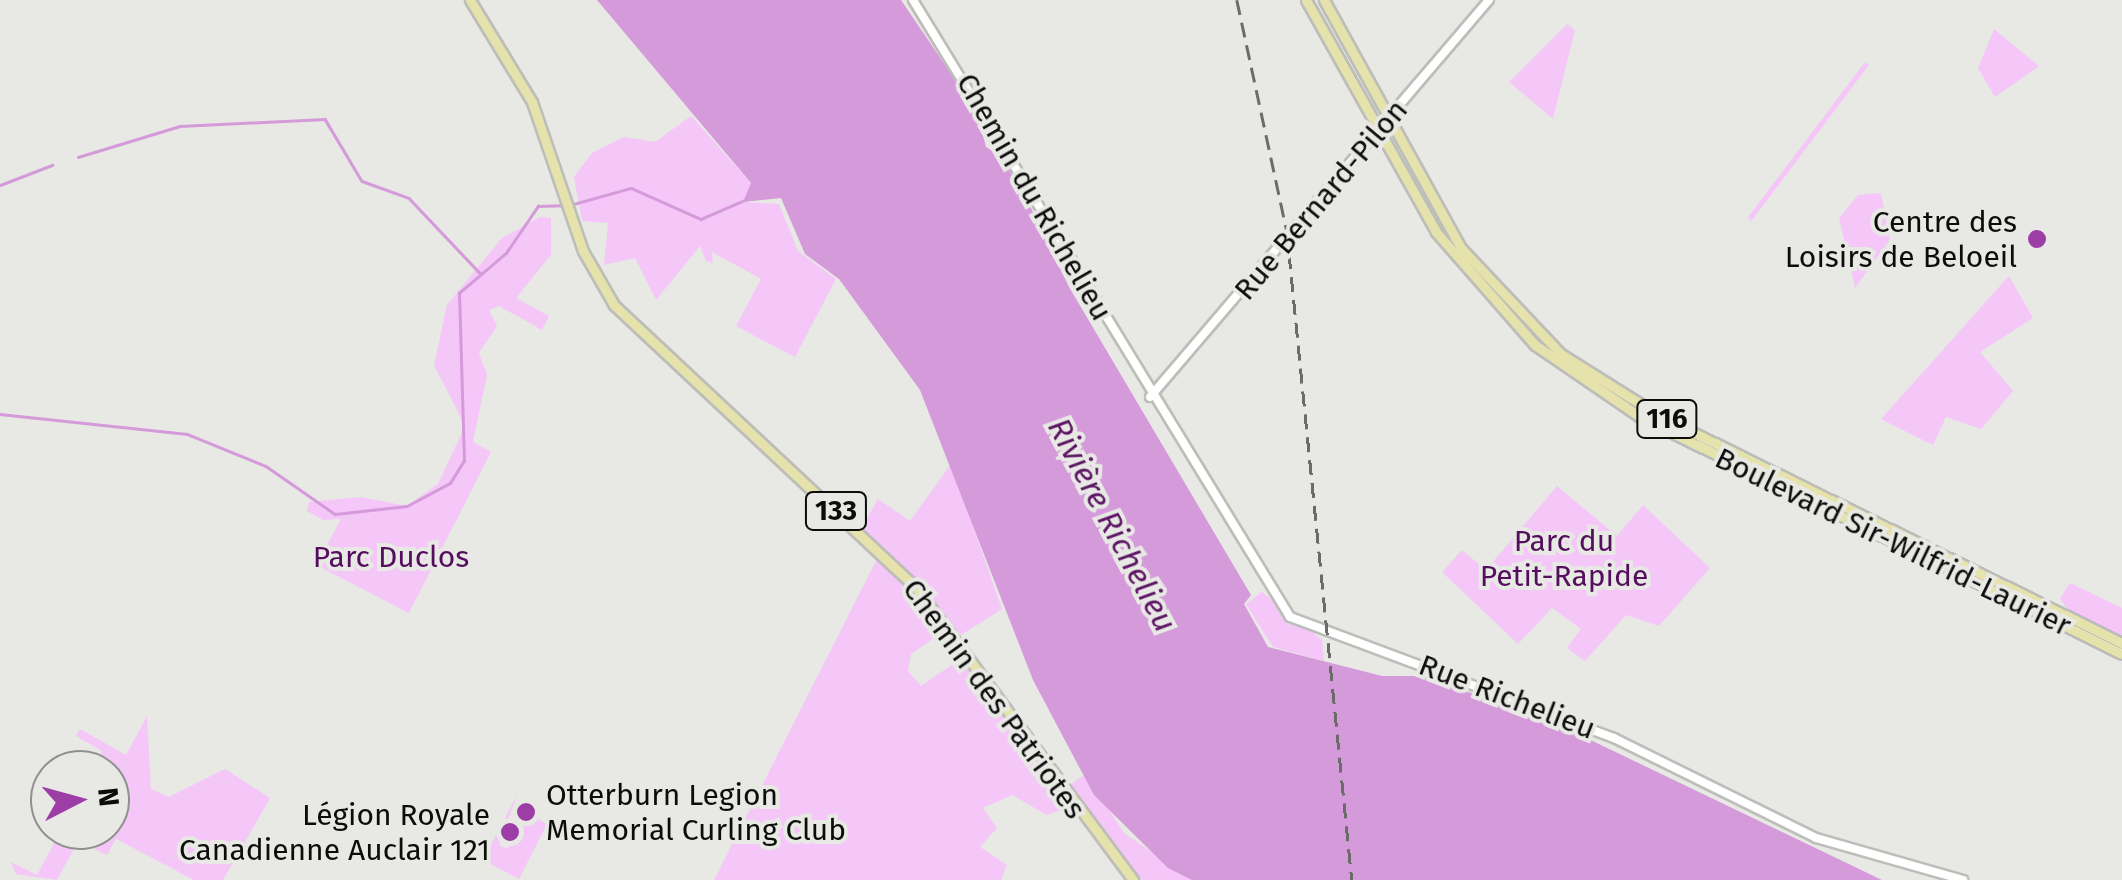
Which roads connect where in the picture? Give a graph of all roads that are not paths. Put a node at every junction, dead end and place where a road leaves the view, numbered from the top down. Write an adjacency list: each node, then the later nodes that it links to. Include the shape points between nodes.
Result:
1 (470, 0): 11 (main road, Chemin des Patriotes / 133, via 532,102 584,251 614,306 906,576)
2 (913, 0): 8 (main road, Chemin du Richelieu, via 1043,202)
3 (1306, 0): 7 (main road, 116)
4 (1324, 0): 6 (main road, 116)
5 (1489, 0): 6 (main road, Rue Bernard-Pilon)
6 (1389, 119): 7 (main road, Rue Bernard-Pilon); 9 (main road, Boulevard Sir-Wilfrid-Laurier / 116, via 1478,272 1571,362 1660,416)
7 (1379, 131): 8 (main road, Rue Bernard-Pilon); 10 (main road, Boulevard Sir-Wilfrid-Laurier / 116, via 1469,277 1567,370 1640,417)
8 (1150, 397): 12 (main road, Rue Richelieu, via 1268,593 1309,630 1513,696 1816,838)
9 (2122, 643)
10 (2122, 654)
11 (1133, 880)
12 (1963, 880)

